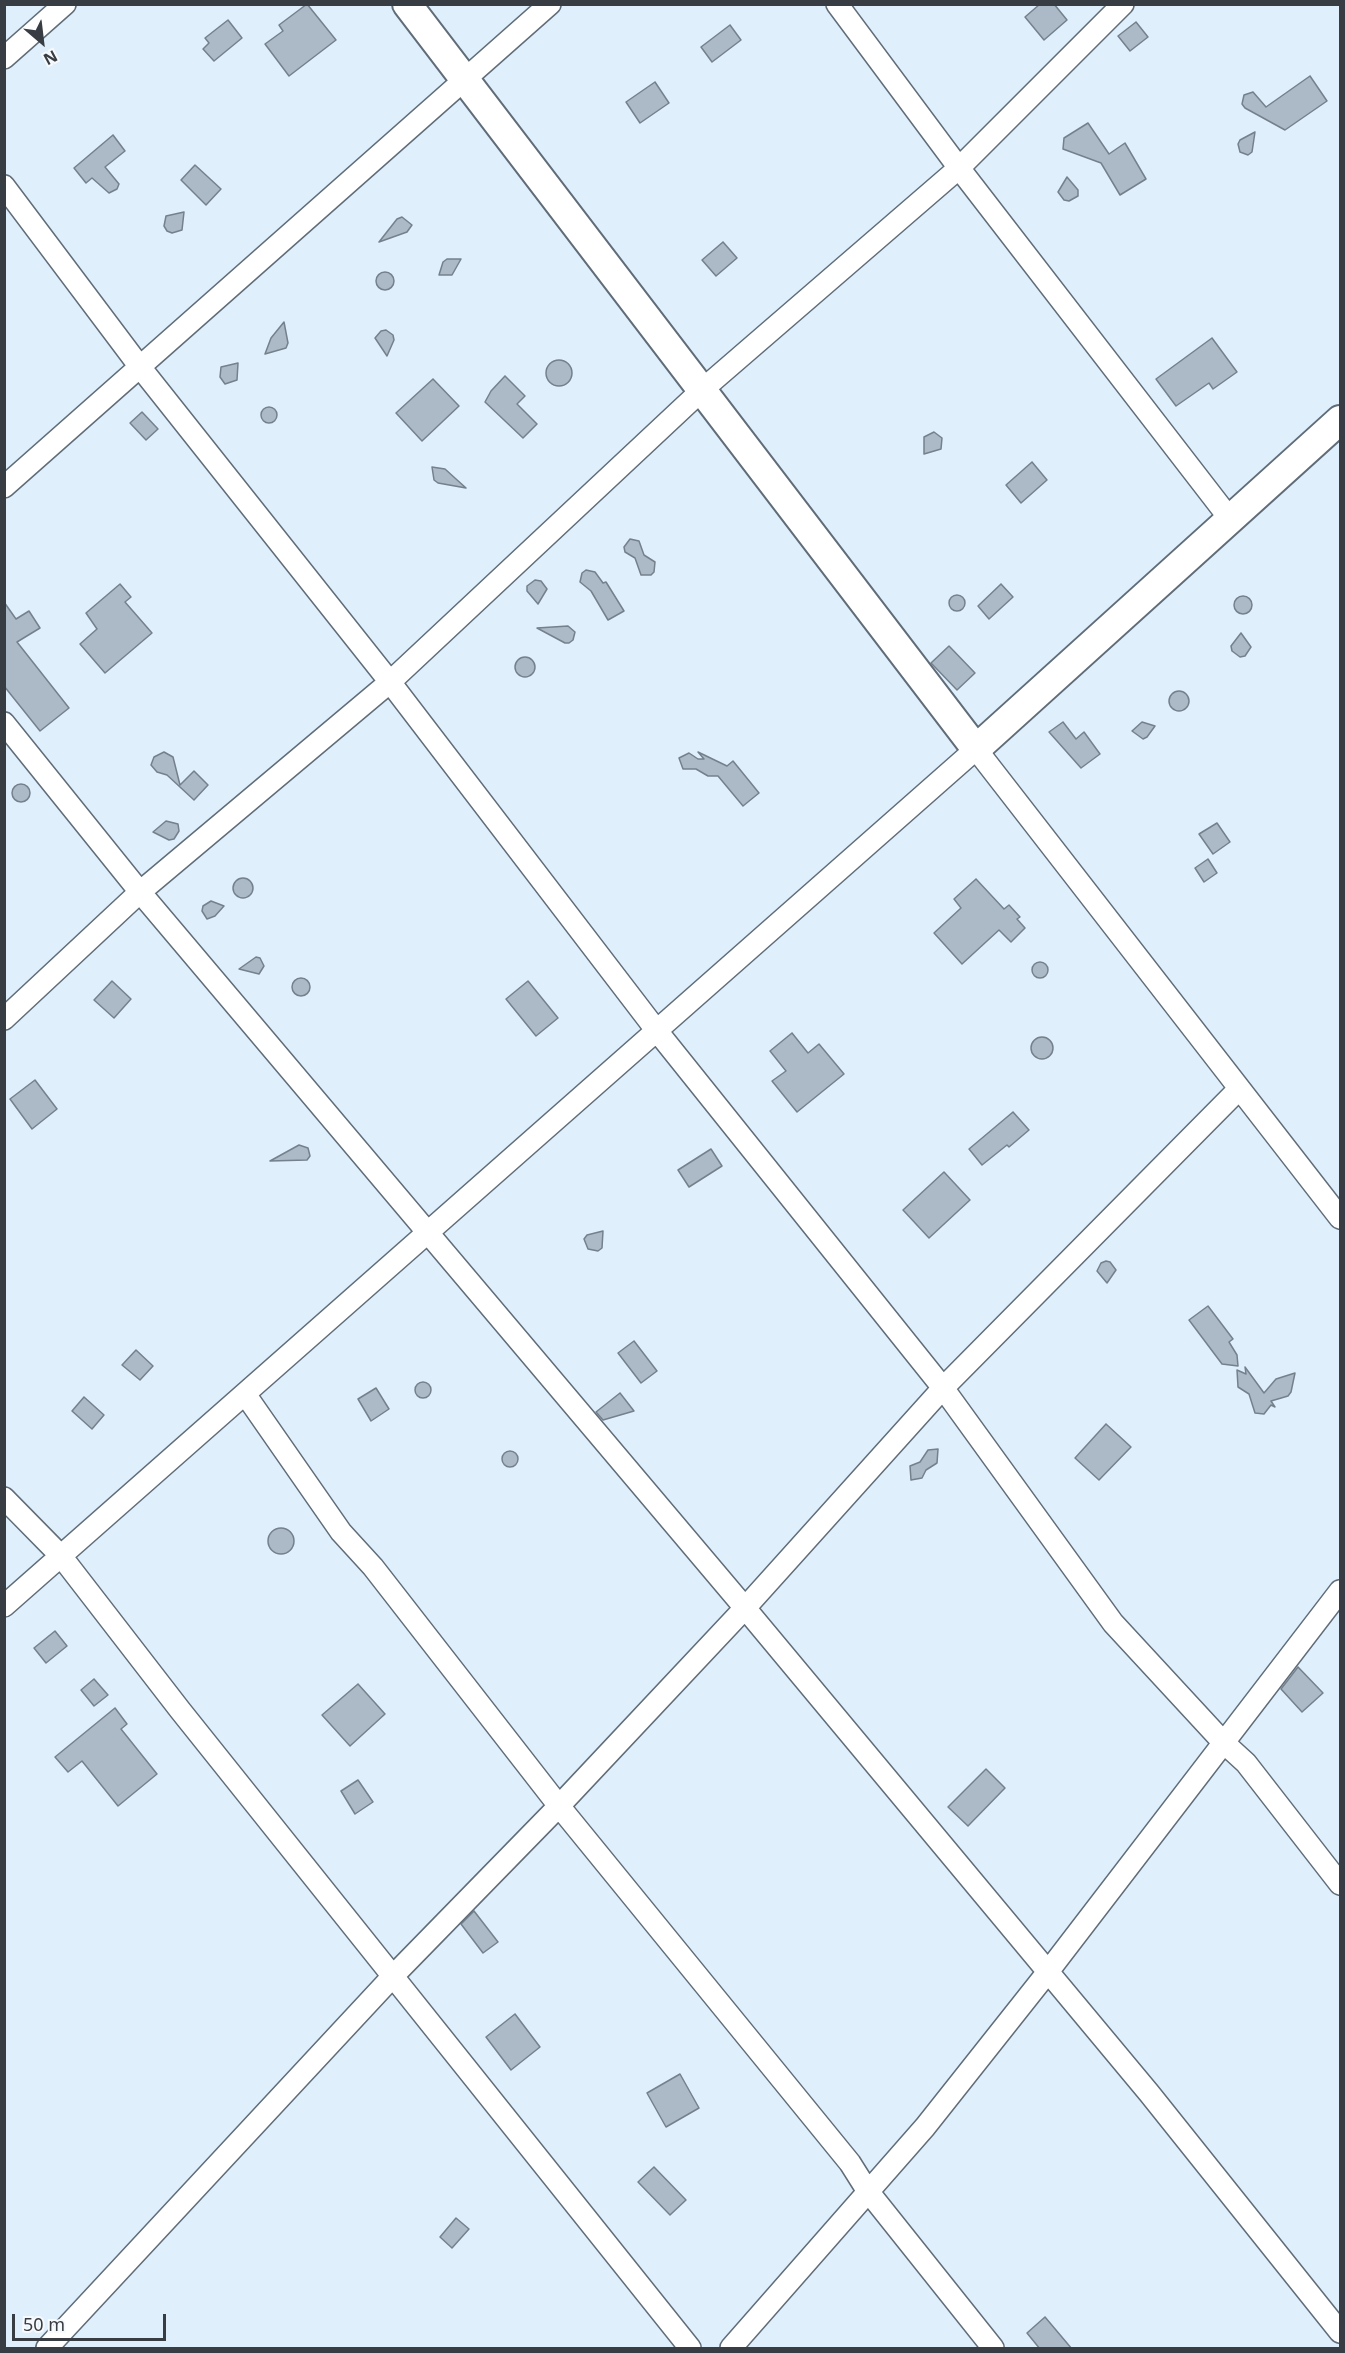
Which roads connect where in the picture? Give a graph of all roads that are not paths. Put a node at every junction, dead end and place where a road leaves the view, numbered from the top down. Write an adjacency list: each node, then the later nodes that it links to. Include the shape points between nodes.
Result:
1 (65, 4): 6 (street)
2 (407, 4): 7 (street)
3 (550, 4): 7 (street)
4 (837, 4): 8 (street)
5 (1124, 4): 8 (street)
6 (4, 58)
7 (465, 80): 10 (street); 11 (street)
8 (959, 168): 11 (street); 14 (street)
9 (4, 186): 10 (street)
10 (140, 368): 13 (street); 15 (street)
11 (702, 390): 15 (street); 17 (street)
12 (1341, 420): 14 (street)
13 (4, 487)
14 (1230, 519): 17 (street)
15 (390, 682): 18 (street); 20 (street)
16 (4, 723): 18 (street)
17 (976, 749): 20 (street); 21 (street)
18 (140, 892): 19 (street); 23 (street)
19 (4, 1018)
20 (657, 1031): 23 (street); 24 (street)
21 (1239, 1089): 22 (street); 24 (street)
22 (1341, 1218)
23 (427, 1234): 25 (street); 30 (street)
24 (943, 1388): 30 (street); 31 (street, via 1113,1623)
25 (245, 1394): 27 (street); 32 (street, via 341,1532)
26 (4, 1498): 27 (street)
27 (61, 1556): 29 (street); 35 (street)
28 (1341, 1591): 31 (street)
29 (4, 1606)
30 (745, 1608): 32 (street); 34 (street)
31 (1223, 1742): 33 (street, via 1246,1763); 34 (street)
32 (559, 1806): 35 (street); 36 (street, via 850,2163)
33 (1341, 1884)
34 (1047, 1973): 36 (street, via 925,2127); 37 (street)
35 (394, 1975): 38 (street); 39 (street)
36 (867, 2190): 40 (street); 41 (street)
37 (1341, 2332)
38 (47, 2349)
39 (690, 2349)
40 (731, 2349)
41 (993, 2349)

